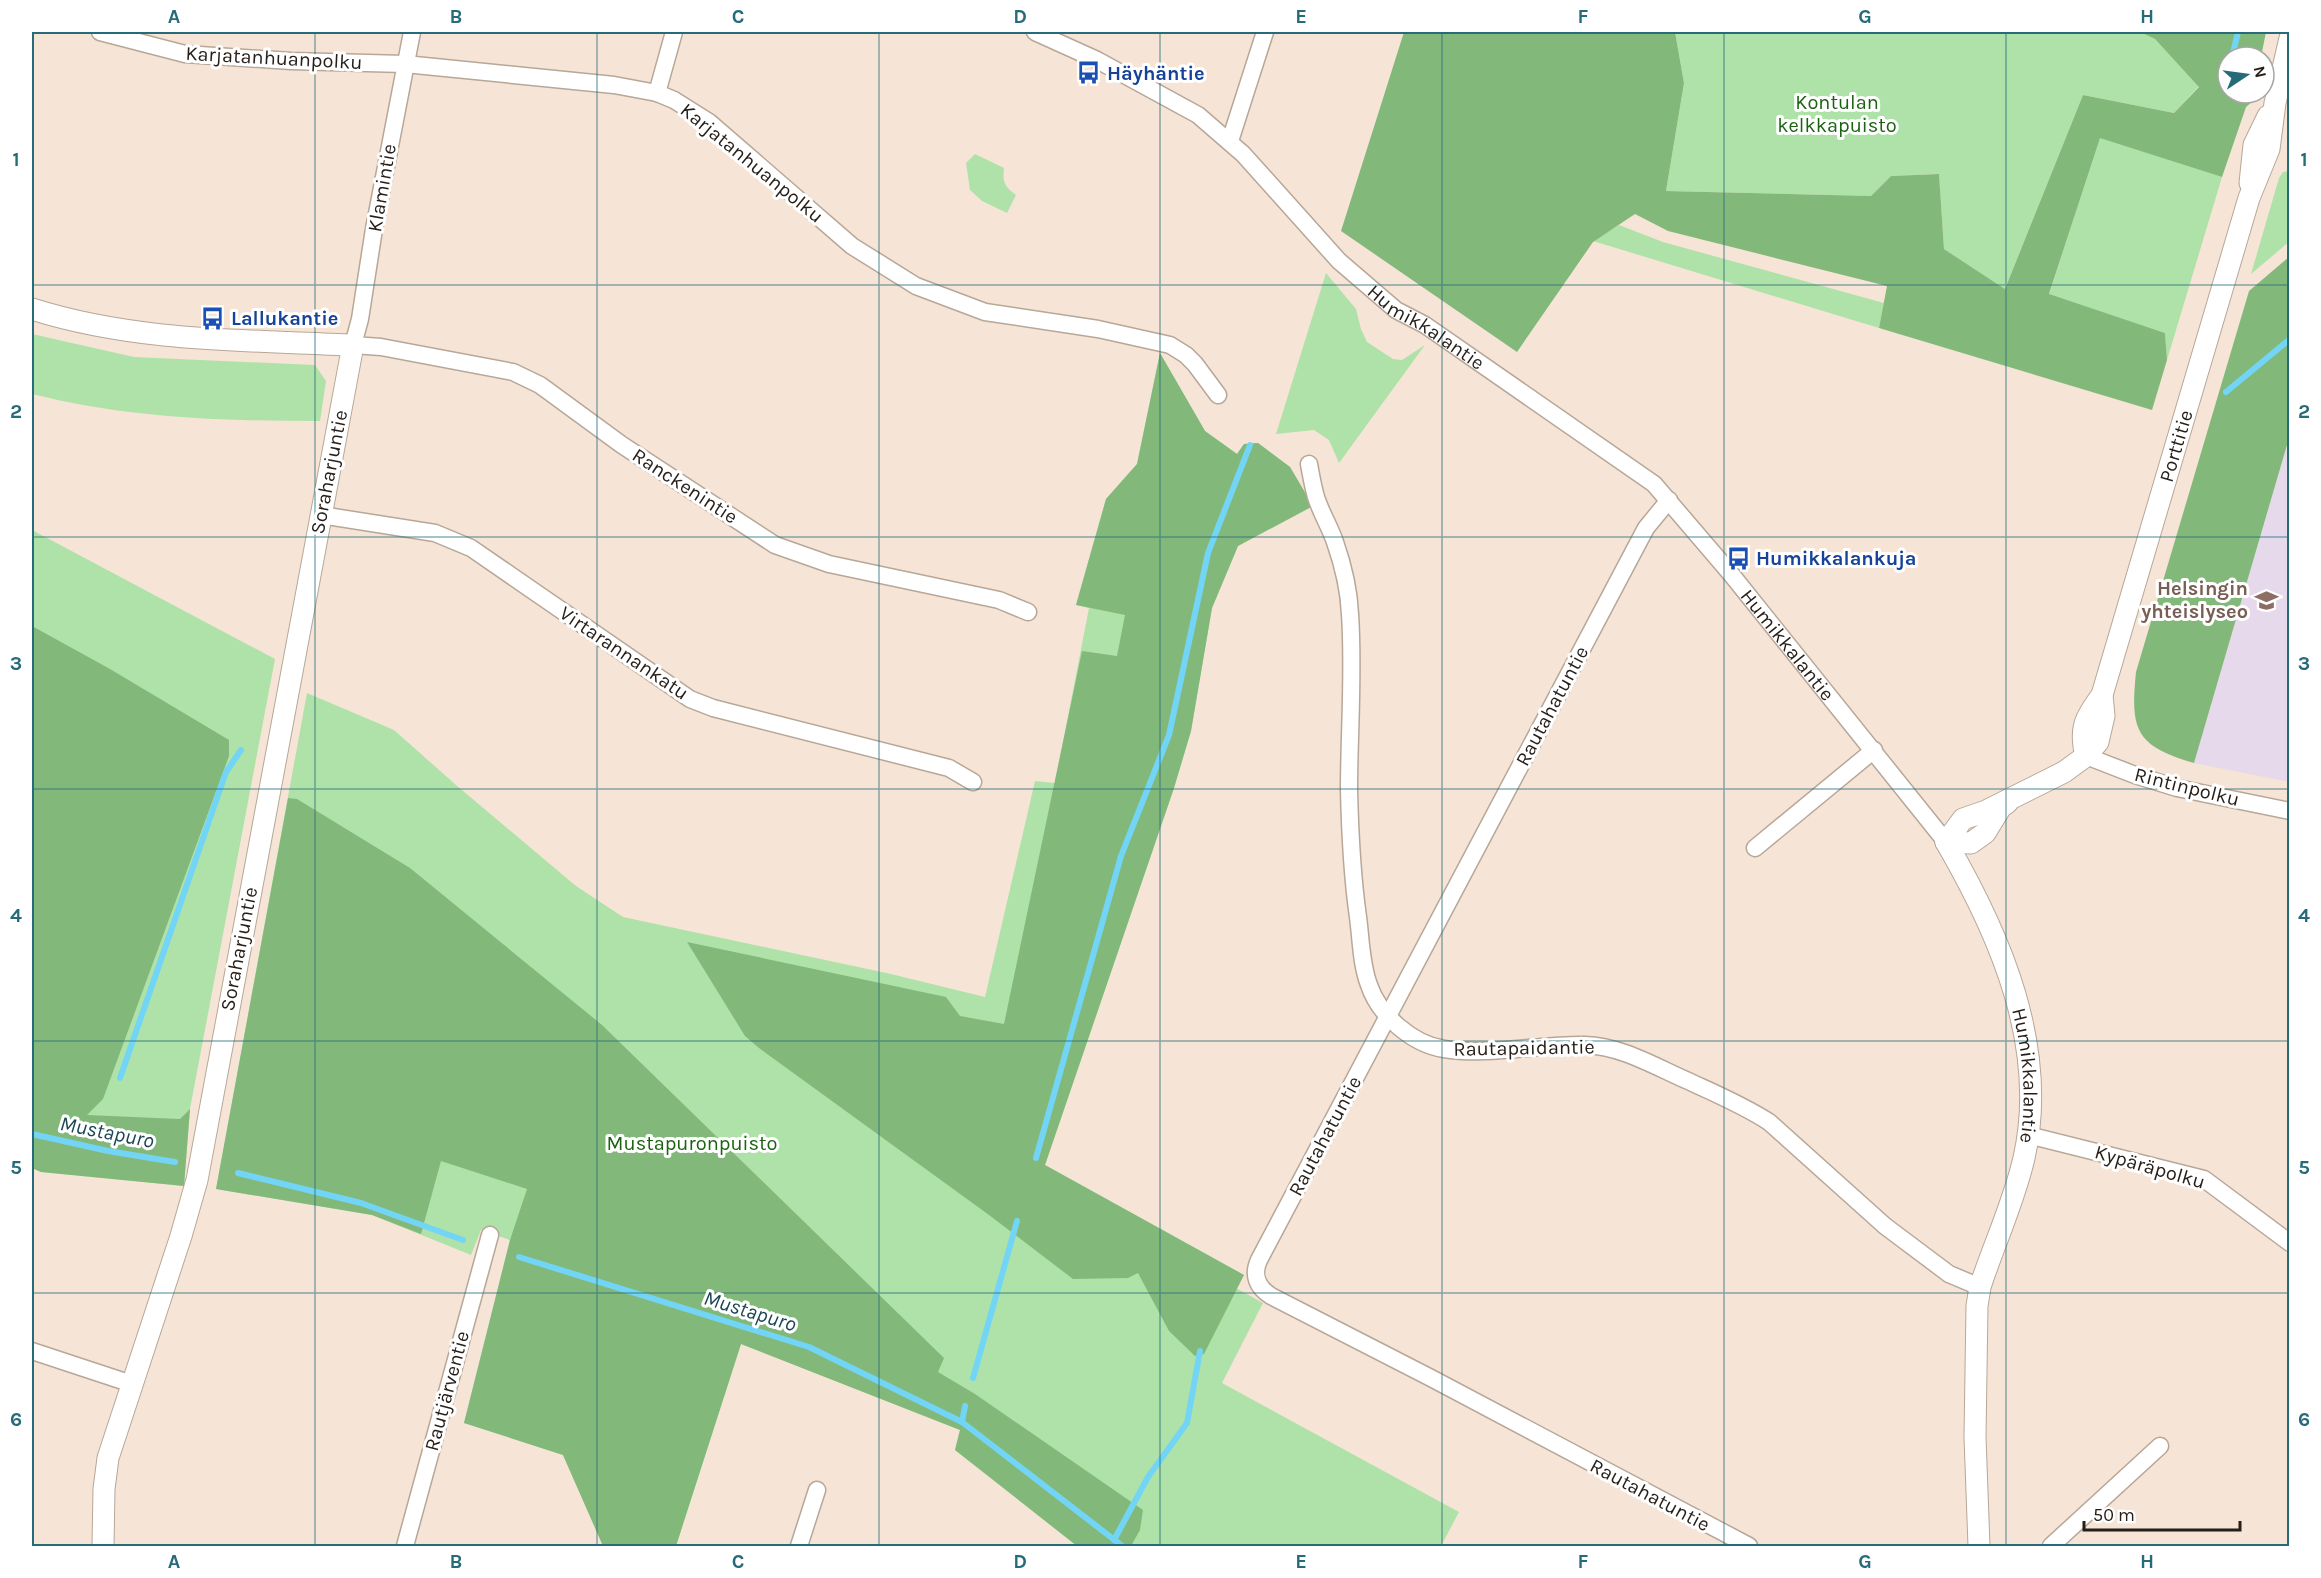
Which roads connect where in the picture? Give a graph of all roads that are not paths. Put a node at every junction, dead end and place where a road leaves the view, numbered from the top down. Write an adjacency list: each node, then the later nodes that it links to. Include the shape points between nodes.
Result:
1 (100, 32): 7 (street, Karjatanhuanpolku, via 185,54)
2 (412, 32): 7 (street, Klamintie)
3 (674, 32): 8 (street)
4 (1035, 32): 10 (street, Humikkalantie, via 1158,92 1198,115)
5 (1265, 32): 10 (street)
6 (2289, 38): 9 (street, Porttitie)
7 (405, 63): 8 (street, Karjatanhuanpolku); 12 (street, Klamintie)
8 (657, 93): 13 (street, Karjatanhuanpolku, via 709,122 852,246 916,286 986,312 1098,329 1170,345 1195,364)
9 (2283, 93): 19 (street, Porttitie, via 2270,149 2249,198 2102,695 2104,716 2098,742)
10 (1230, 141): 15 (street, Humikkalantie, via 1340,261 1396,310 1425,324 1644,476)
11 (32, 309): 12 (street, via 113,329 172,337)
12 (353, 345): 16 (street, Soraharjuntie); 17 (street, Ranckenintie, via 513,372 540,385 622,445 775,545 829,564 999,600)
13 (1218, 395)
14 (1309, 464): 24 (street, Rautapaidantie, via 1316,498 1335,542 1348,598 1353,882 1369,986)
15 (1669, 500): 18 (street, Humikkalantie); 24 (street, Rautahatuntie, via 1646,528)
16 (321, 515): 20 (street, Virtarannankatu, via 435,533 456,540 690,699 949,768); 30 (street, Soraharjuntie, via 197,1180)
17 (1028, 612)
18 (1874, 750): 22 (street, Humikkalantie); 23 (street)
19 (2086, 756): 21 (street, Rintinpolku, via 2177,788); 22 (street, Porttitie, via 2064,772 2018,794 2001,807 1985,832 1971,843)
20 (973, 782)
21 (2289, 811)
22 (1946, 842): 25 (street, Humikkalantie, via 1977,900 2018,1000 2029,1057)
23 (1755, 848)
24 (1388, 1015): 28 (street, Rautapaidantie, via 1403,1031 1443,1049 1602,1046 1695,1084 1755,1112 1885,1226 1949,1274); 36 (street, Rautahatuntie, via 1255,1268 1259,1286 1271,1296)
25 (2028, 1136): 27 (street, Kypäräpolku, via 2204,1179); 28 (street, Humikkalantie, via 2016,1185)
26 (490, 1235): 34 (street, Rautjärventie)
27 (2289, 1243)
28 (1980, 1287): 37 (street, Humikkalantie, via 1975,1437)
29 (32, 1351): 30 (street)
30 (132, 1384): 33 (street, Soraharjuntie, via 108,1458)
31 (2160, 1446): 38 (street)
32 (817, 1490): 35 (street)
33 (103, 1546)
34 (405, 1546)
35 (799, 1546)
36 (1749, 1546)
37 (1979, 1546)
38 (2051, 1546)

